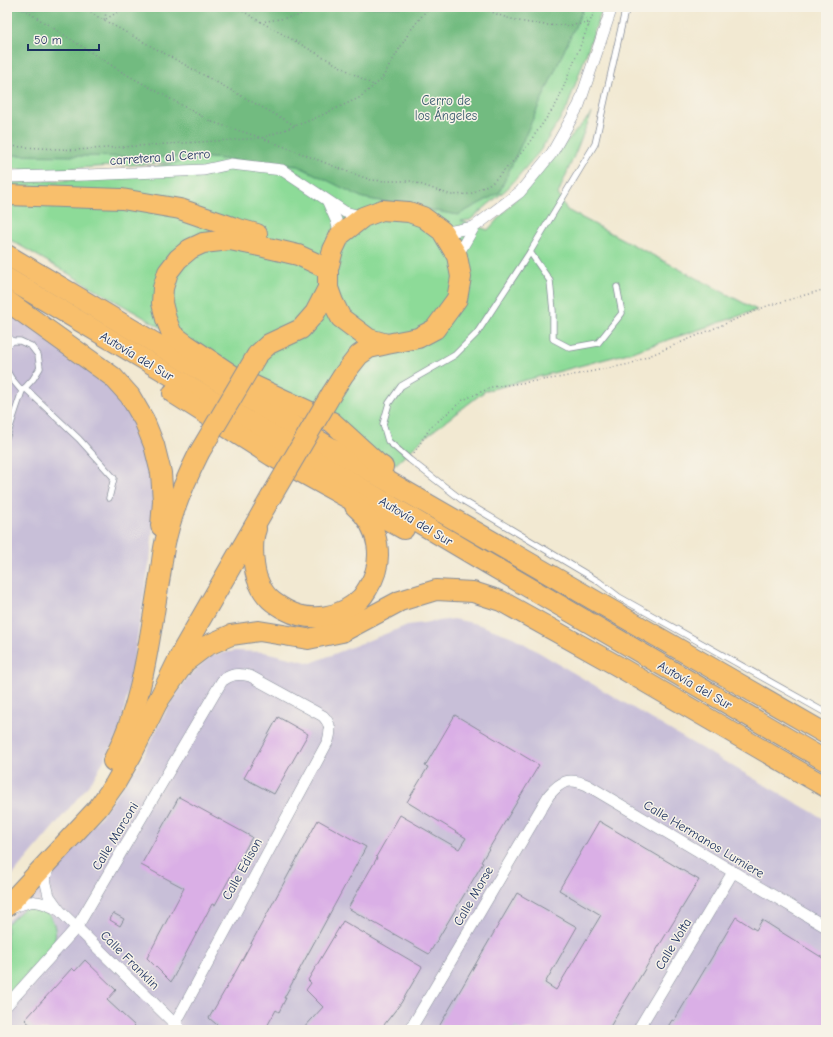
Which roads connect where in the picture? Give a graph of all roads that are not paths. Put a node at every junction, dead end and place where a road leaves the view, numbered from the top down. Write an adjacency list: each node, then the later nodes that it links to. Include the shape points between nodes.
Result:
1 (612, 7): 7 (street, via 579,105 552,153 520,192)
2 (630, 7): 10 (lane, via 624,15 595,144)
3 (7, 177): 5 (street, carretera al Cerro, via 204,170 231,164 282,170)
4 (7, 195): 9 (highway, via 122,199 180,209 235,228 315,247)
5 (328, 202): 6 (street, carretera al Cerro, via 345,212); 9 (street, via 336,220)
6 (363, 217): 8 (highway, via 382,210 409,212 423,217); 9 (highway)
7 (474, 227): 8 (street); 12 (street)
8 (442, 231): 12 (highway)
9 (338, 238): 13 (highway)
10 (530, 252): 15 (lane, via 550,281 553,339 570,348 598,343 622,313); 32 (lane, via 477,333 455,355 401,386 389,403 383,424 388,441 462,500 598,581 619,597)
11 (7, 255): 27 (highway, Autovía del Sur, via 353,461)
12 (458, 256): 20 (highway, via 461,277 457,299 435,329 418,338)
13 (328, 269): 16 (highway); 27 (highway, via 298,255 264,247 230,240 203,243 178,258 168,272 162,303 166,319 172,334 235,377 332,422 377,464 517,548)
14 (7, 278): 34 (highway, Autovía del Sur)
15 (617, 287)
16 (328, 288): 20 (highway, via 332,302 342,318 369,339); 28 (highway, bridge, via 315,312 301,329 269,344 257,355 199,453 175,506 167,535)
17 (7, 292): 24 (highway, via 272,456)
18 (7, 301): 28 (highway, via 113,377 130,396 144,420 161,473 163,501 161,533 148,603)
19 (8, 342): 22 (lane, via 20,340 31,346 38,355 40,368)
20 (388, 344): 25 (highway, bridge, via 369,348 359,355 344,374)
21 (7, 371): 22 (lane)
22 (23, 390): 23 (lane); 26 (lane, via 79,439 114,478)
23 (7, 436)
24 (341, 495): 25 (highway, via 371,524 379,555 374,578 362,598 332,616 316,618 302,617 273,603 262,590 256,577 253,561 255,532); 29 (highway, via 470,567 566,628)
25 (271, 497): 31 (highway, via 184,648)
26 (109, 498)
27 (569, 585): 33 (highway, Autovía del Sur)
28 (148, 643): 39 (highway, via 136,707 124,741 108,771 67,824)
29 (616, 665): 31 (highway, via 501,601 473,592 436,590 400,601 342,632 308,639 259,631 231,635 206,646 185,662); 36 (highway)
30 (235, 674): 43 (street, Calle Marconi, via 222,682); 46 (street, Calle Edison, via 250,676 323,716 330,726 330,734)
31 (156, 704): 37 (highway, via 116,784 98,808)
32 (826, 713)
33 (826, 734)
34 (826, 761)
35 (566, 782): 38 (street, Calle Hermanos Lumiere, via 577,781 587,785); 47 (street, Calle Morse, via 556,786 549,795)
36 (826, 787)
37 (52, 858): 40 (highway); 42 (street, via 45,879 49,896)
38 (733, 872): 44 (street, Calle Hermanos Lumiere); 48 (street, Calle Volta)
39 (7, 891)
40 (7, 906)
41 (7, 910): 42 (street, via 32,900)
42 (59, 910): 43 (street, Calle Franklin)
43 (77, 927): 45 (street, Calle Marconi); 46 (street, Calle Franklin)
44 (826, 927)
45 (7, 1005)
46 (178, 1027)
47 (410, 1030)
48 (638, 1030)

